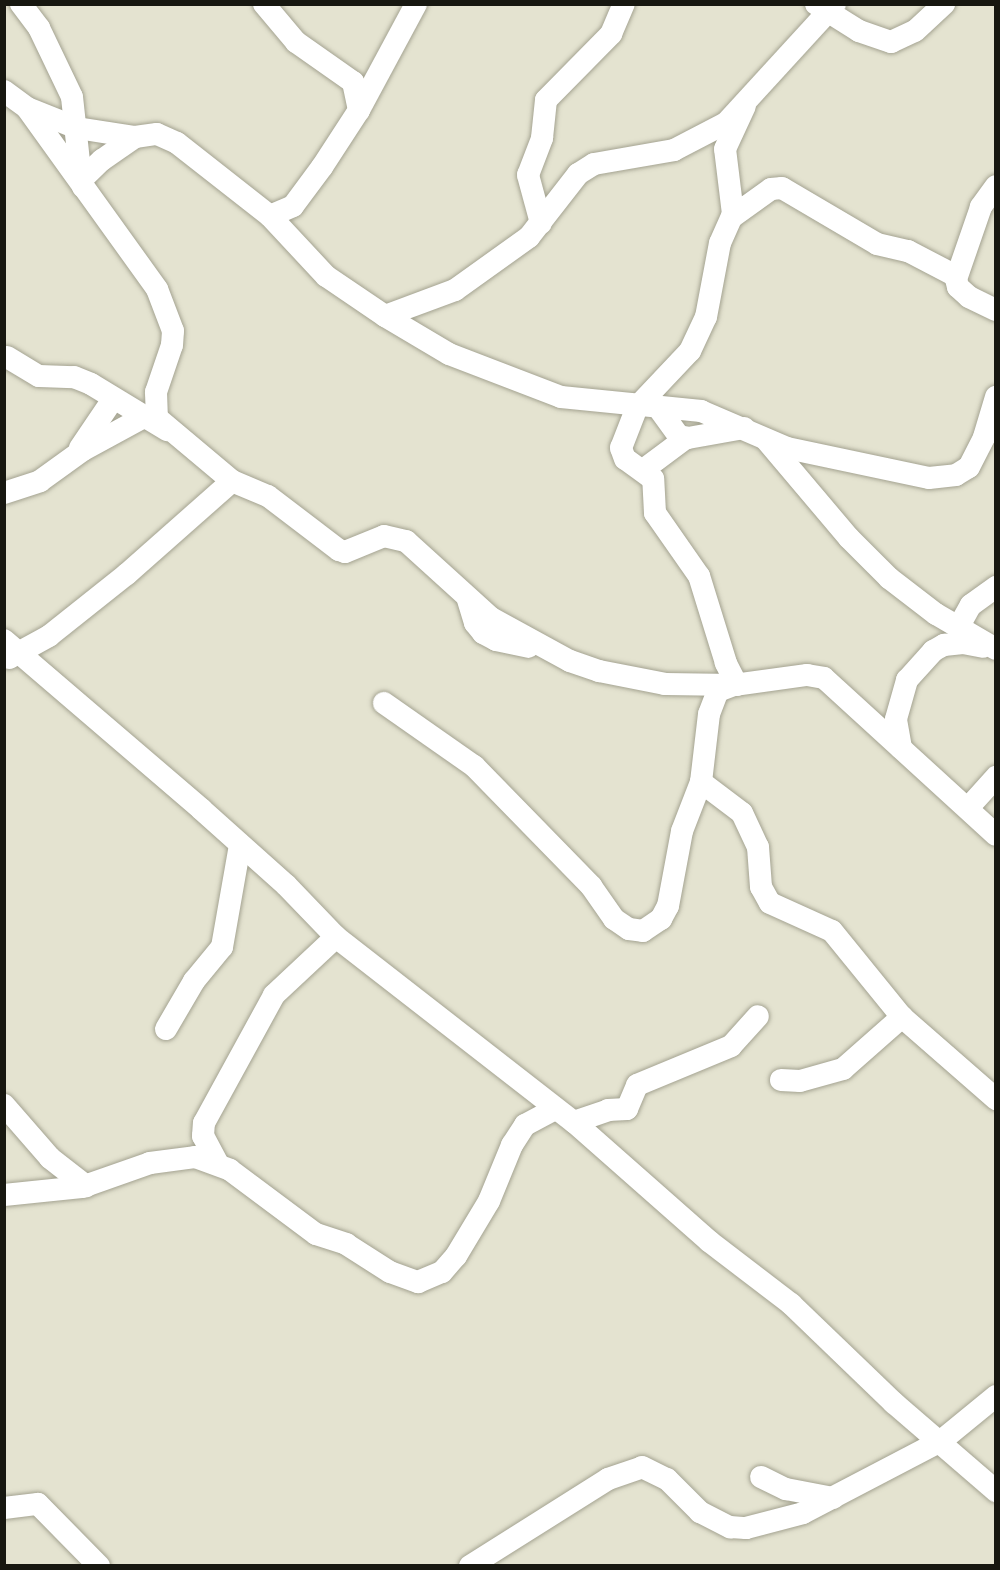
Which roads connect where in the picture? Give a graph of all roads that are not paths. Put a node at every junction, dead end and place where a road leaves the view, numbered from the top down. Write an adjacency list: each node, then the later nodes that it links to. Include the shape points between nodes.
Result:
1 (21, 4): 11 (street, via 61,69 72,97)
2 (264, 4): 10 (street, via 296,42 353,82)
3 (416, 4): 10 (street)
4 (624, 4): 18 (street, via 611,34 546,100 542,138 528,175)
5 (944, 4): 6 (street, via 915,31 891,42 859,31)
6 (826, 7): 8 (street)
7 (4, 91): 9 (street)
8 (745, 106): 17 (street, via 725,149 733,193); 18 (street, via 726,123 674,150 594,164 578,174)
9 (27, 108): 11 (street); 13 (street)
10 (359, 111): 15 (street)
11 (77, 128): 12 (street); 13 (street)
12 (135, 137): 13 (street, via 102,160); 16 (street, via 158,134 177,143)
13 (82, 184): 29 (street, via 157,289 170,319 172,345 156,400 157,418)
14 (996, 186): 20 (street, via 981,207)
15 (293, 206): 16 (street); 19 (street)
16 (270, 216): 19 (street)
17 (732, 217): 20 (street, via 771,189 782,188 877,244 908,251); 26 (street, via 720,243 706,317 696,341)
18 (541, 224): 22 (street, via 529,237 455,290)
19 (290, 239): 22 (street, via 326,276)
20 (956, 276): 21 (street, via 958,287 969,297)
21 (996, 310)
22 (385, 316): 26 (street, via 449,354 561,397)
23 (7, 357): 25 (street, via 39,376 79,378)
24 (996, 397): 31 (street, via 976,453 969,466 956,475 929,478 787,448)
25 (113, 399): 27 (street); 32 (street)
26 (647, 406): 28 (street, via 701,411); 30 (street); 33 (street, via 621,448 625,459)
27 (144, 417): 29 (street); 32 (street)
28 (744, 428): 30 (street); 31 (street)
29 (171, 432): 34 (street)
30 (686, 438): 33 (street)
31 (764, 438): 37 (street, via 849,538 889,578)
32 (75, 456): 35 (street, via 40,481)
33 (643, 470): 42 (street, via 653,480 655,513 703,586)
34 (232, 481): 38 (street, via 127,574); 42 (street, via 268,496 339,550 345,552 384,536 406,541 468,599 506,627 599,671 665,684)
35 (4, 493)
36 (996, 587): 37 (street, via 971,606)
37 (958, 628): 39 (street)
38 (49, 636): 40 (street); 41 (street)
39 (996, 649): 44 (street, via 963,643 933,651 907,680 898,704 896,719)
40 (10, 651): 41 (street)
41 (42, 669): 49 (street)
42 (735, 685): 44 (street, via 807,675 824,678); 46 (street, via 718,691 709,714)
43 (384, 703): 46 (street, via 493,782 591,886 614,919 629,929 649,928 668,906 682,831)
44 (901, 748): 47 (street)
45 (996, 777): 47 (street)
46 (700, 783): 52 (street, via 742,813 758,847 760,887 771,903 832,931)
47 (968, 808): 48 (street)
48 (996, 835)
49 (240, 845): 50 (street); 53 (street, via 222,947 194,981)
50 (336, 937): 57 (street); 59 (street, via 274,995 204,1123 203,1136)
51 (758, 1016): 58 (street, via 731,1046 637,1085 627,1109 608,1110)
52 (902, 1017): 54 (street, via 843,1069 800,1081); 55 (street)
53 (166, 1029)
54 (781, 1080)
55 (996, 1099)
56 (4, 1105): 60 (street, via 50,1158)
57 (555, 1108): 58 (street); 59 (street, via 525,1125 512,1145 489,1201 456,1256 442,1272 418,1281 390,1272 346,1244 316,1234)
58 (574, 1122): 63 (street, via 710,1242 791,1304 894,1403)
59 (218, 1164): 60 (street, via 195,1157 164,1159)
60 (86, 1186): 61 (street)
61 (4, 1195)
62 (996, 1396): 63 (street)
63 (941, 1442): 65 (street); 66 (street)
64 (761, 1477): 66 (street, via 786,1489)
65 (996, 1491)
66 (833, 1498): 69 (street, via 803,1513 764,1524 730,1527 700,1512 655,1472 642,1467 628,1470)
67 (4, 1508): 68 (street, via 38,1504)
68 (99, 1566)
69 (470, 1566)

